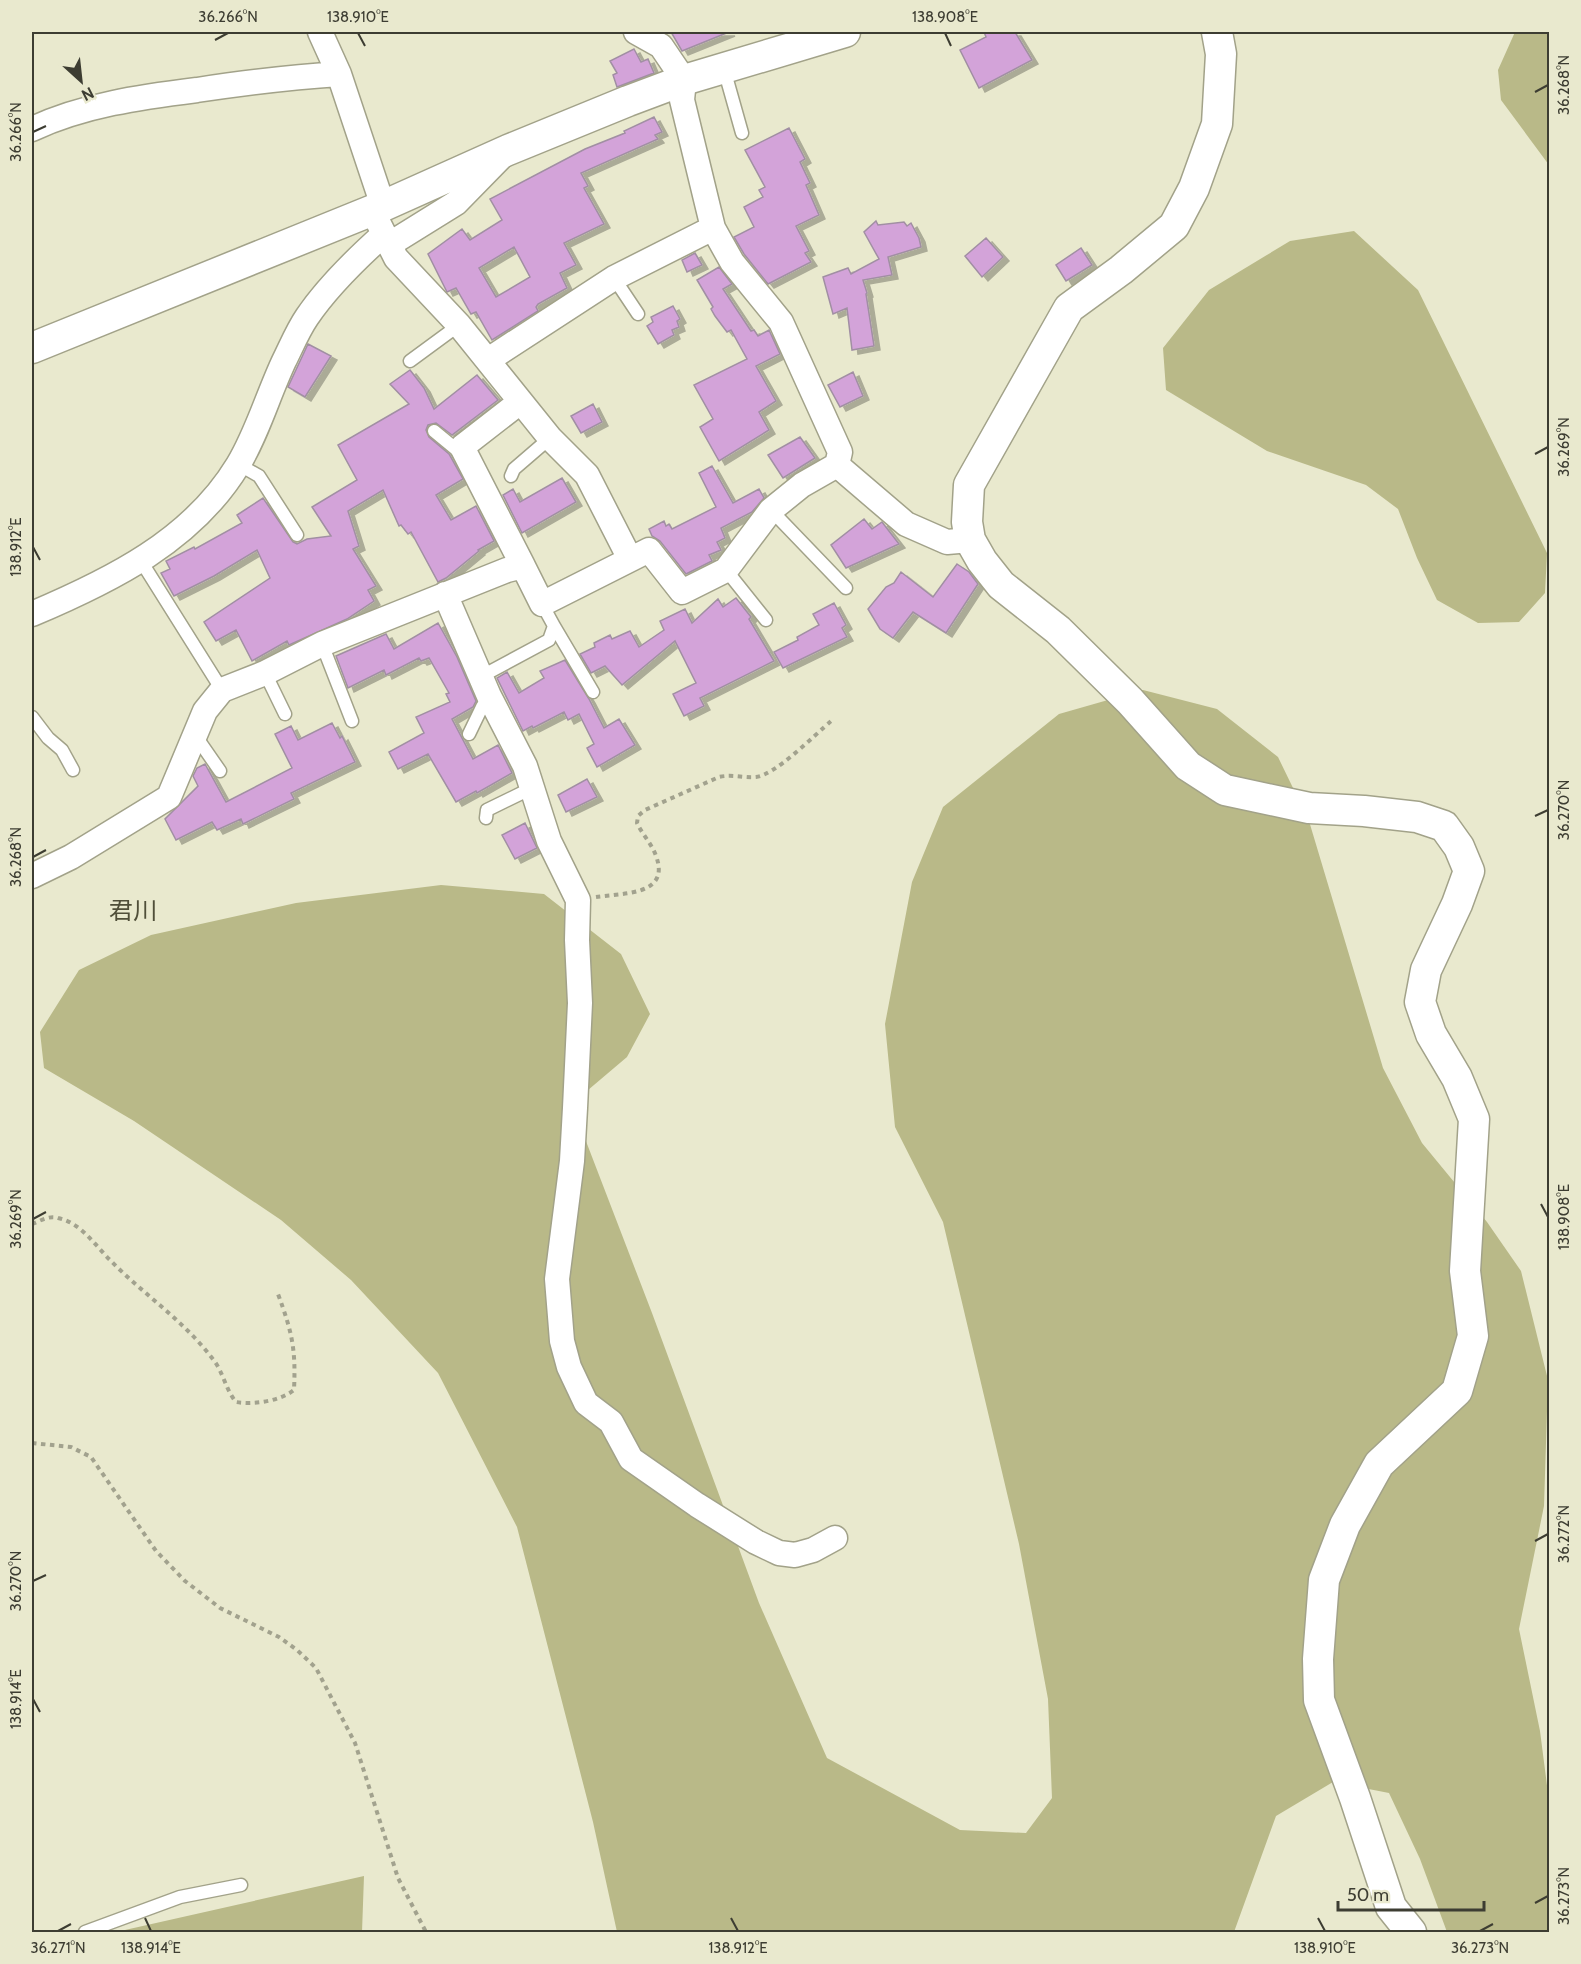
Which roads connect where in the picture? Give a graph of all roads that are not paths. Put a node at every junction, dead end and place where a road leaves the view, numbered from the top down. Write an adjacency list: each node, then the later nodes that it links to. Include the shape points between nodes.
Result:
1 (320, 32): 6 (street)
2 (636, 32): 7 (street, via 661,46)
3 (845, 32): 5 (street)
4 (1218, 32): 28 (street, via 1221,54 1217,124 1194,188 1174,225 1069,308 969,485)
5 (723, 68): 7 (street); 9 (lane)
6 (339, 74): 8 (street, via 286,77 134,98 51,120); 11 (street)
7 (684, 80): 10 (street); 12 (street, via 682,100)
8 (32, 129)
9 (742, 133)
10 (508, 150): 11 (street); 11 (street, via 456,203)
11 (382, 223): 15 (street, via 396,258); 16 (street); 23 (street, via 307,317)
12 (713, 228): 13 (street); 24 (street, via 732,262 781,322 840,452)
13 (614, 278): 14 (lane); 17 (street)
14 (638, 314)
15 (459, 325): 17 (street); 18 (lane)
16 (32, 348)
17 (488, 360): 19 (street)
18 (410, 361)
19 (520, 402): 21 (street); 22 (street, via 462,447)
20 (434, 431): 22 (lane)
21 (550, 438): 25 (lane, via 514,469); 29 (street, via 586,474)
22 (464, 452): 31 (street)
23 (238, 464): 27 (lane, via 260,476); 30 (street, via 215,498 188,525)
24 (837, 465): 26 (street, via 802,485); 28 (street, via 906,524 947,542)
25 (512, 476)
26 (771, 510): 32 (street); 33 (lane)
27 (297, 536)
28 (970, 540): 57 (street, via 1001,585 1058,630 1188,766 1225,790 1246,795 1309,808 1417,817 1444,826 1459,847 1468,871 1426,970 1420,1002 1431,1034 1457,1078 1474,1119 1465,1271 1473,1336 1457,1391 1379,1464 1345,1525 1324,1580 1318,1659 1319,1700 1391,1907)
29 (630, 559): 32 (street, via 649,550 682,592); 35 (street)
30 (141, 561): 36 (street, via 81,594); 42 (lane)
31 (523, 566): 34 (street); 35 (street)
32 (726, 570): 37 (lane)
33 (846, 588)
34 (445, 594): 39 (street); 41 (street)
35 (542, 604): 38 (lane)
36 (32, 614)
37 (766, 620)
38 (554, 626): 41 (lane, via 549,640); 43 (lane)
39 (322, 644): 40 (street); 46 (lane)
40 (265, 673): 42 (street); 44 (lane)
41 (485, 686): 47 (lane, via 482,707); 51 (street)
42 (222, 690): 48 (street, via 205,711)
43 (593, 692)
44 (285, 714)
45 (32, 717): 49 (lane, via 62,750)
46 (352, 721)
47 (469, 734)
48 (195, 735): 50 (lane); 53 (street, via 169,797)
49 (73, 770)
50 (220, 771)
51 (532, 788): 52 (lane, via 487,810); 54 (street, via 549,841 578,900 580,1003 575,1108 557,1279 562,1341 569,1367 586,1403 611,1422 631,1459 697,1505 779,1553 795,1555)
52 (486, 818)
53 (32, 876)
54 (835, 1538)
55 (241, 1885): 56 (lane, via 180,1897)
56 (85, 1932)
57 (1411, 1932)

